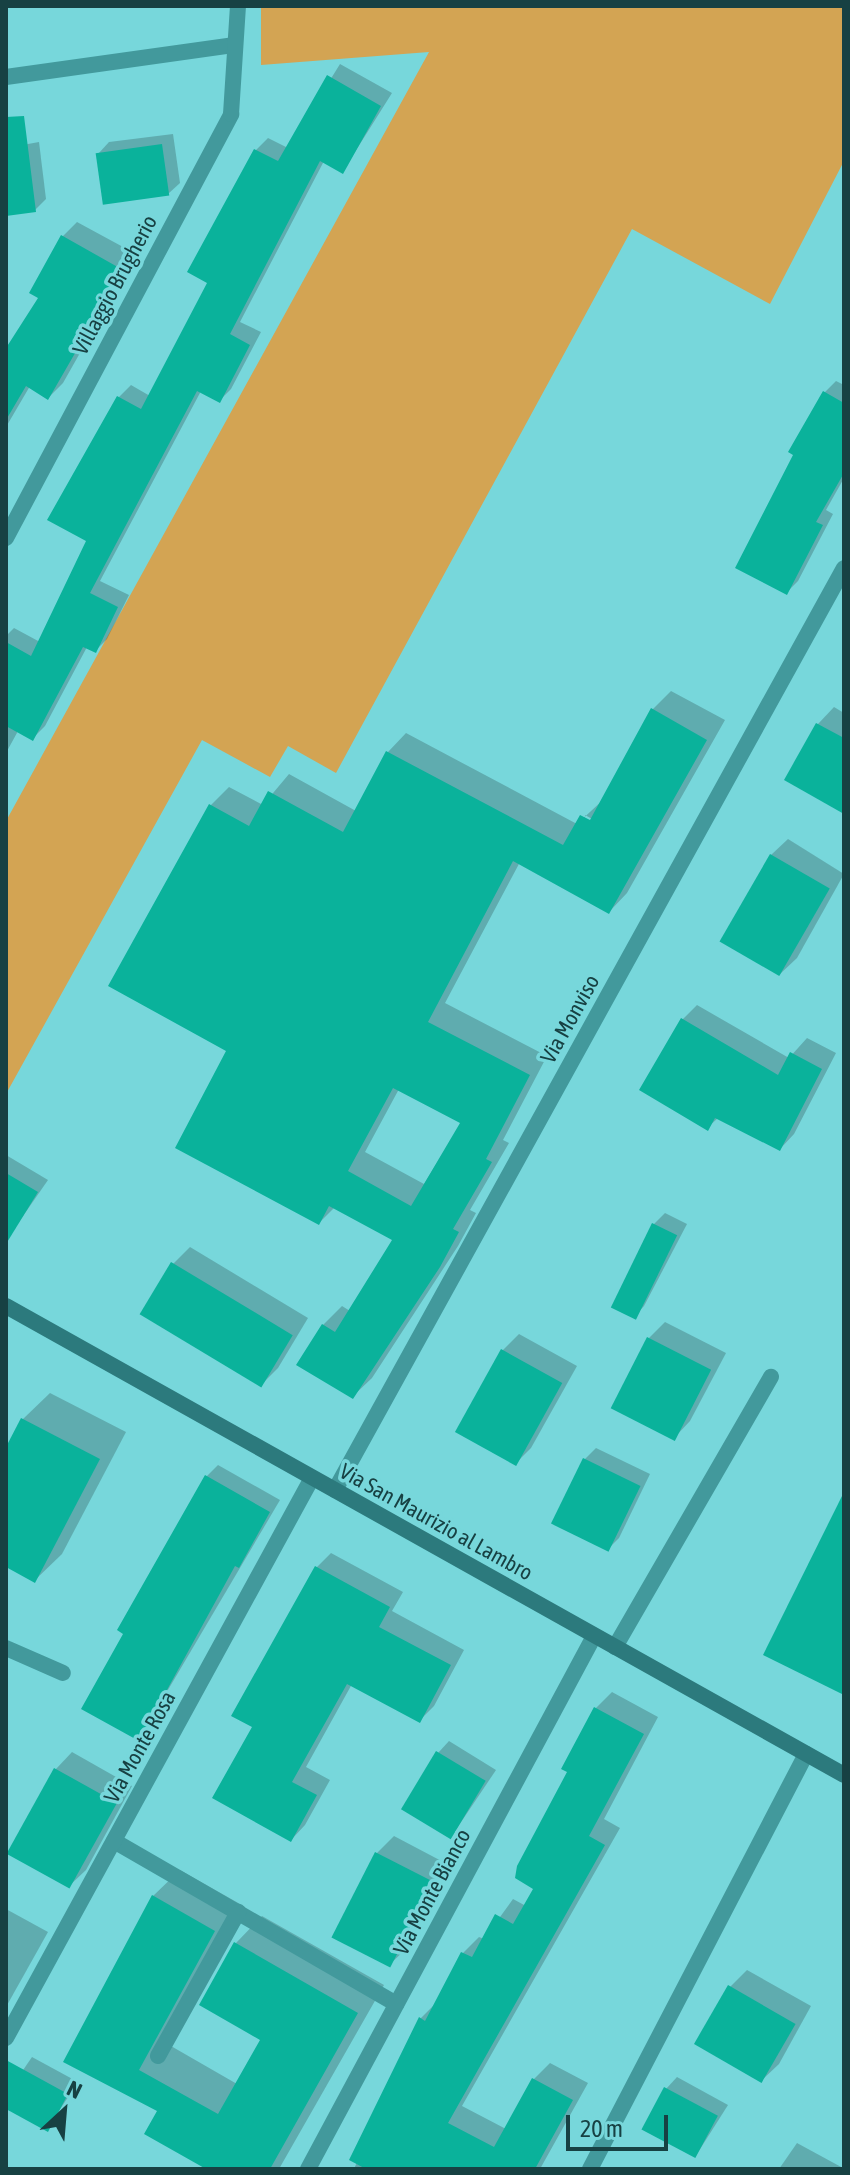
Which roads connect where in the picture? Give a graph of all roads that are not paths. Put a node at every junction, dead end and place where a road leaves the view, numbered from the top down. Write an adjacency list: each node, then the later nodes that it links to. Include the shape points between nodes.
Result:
1 (238, 6): 2 (street, Villaggio Brugherio)
2 (235, 45): 3 (street); 4 (street, Villaggio Brugherio, via 231,114)
3 (6, 77)
4 (6, 538)
5 (844, 568): 9 (street, Via Monviso)
6 (6, 1306): 8 (main road, Via San Maurizio al Lambro)
7 (771, 1377): 11 (street)
8 (312, 1478): 9 (main road, Via San Maurizio al Lambro); 16 (street, Via Monte Rosa)
9 (335, 1490): 10 (main road, Via San Maurizio al Lambro)
10 (594, 1636): 11 (main road, Via San Maurizio al Lambro); 18 (street, Via Monte Bianco)
11 (615, 1647): 14 (main road, Via San Maurizio al Lambro)
12 (6, 1648): 13 (street)
13 (63, 1673)
14 (806, 1754): 15 (main road, Via San Maurizio al Lambro); 22 (street)
15 (844, 1775)
16 (114, 1841): 17 (street); 19 (street, Via Monte Rosa)
17 (238, 1912): 18 (street); 20 (street)
18 (396, 2004): 21 (street, Via Monte Bianco)
19 (6, 2038)
20 (158, 2056)
21 (308, 2169)
22 (590, 2169)

